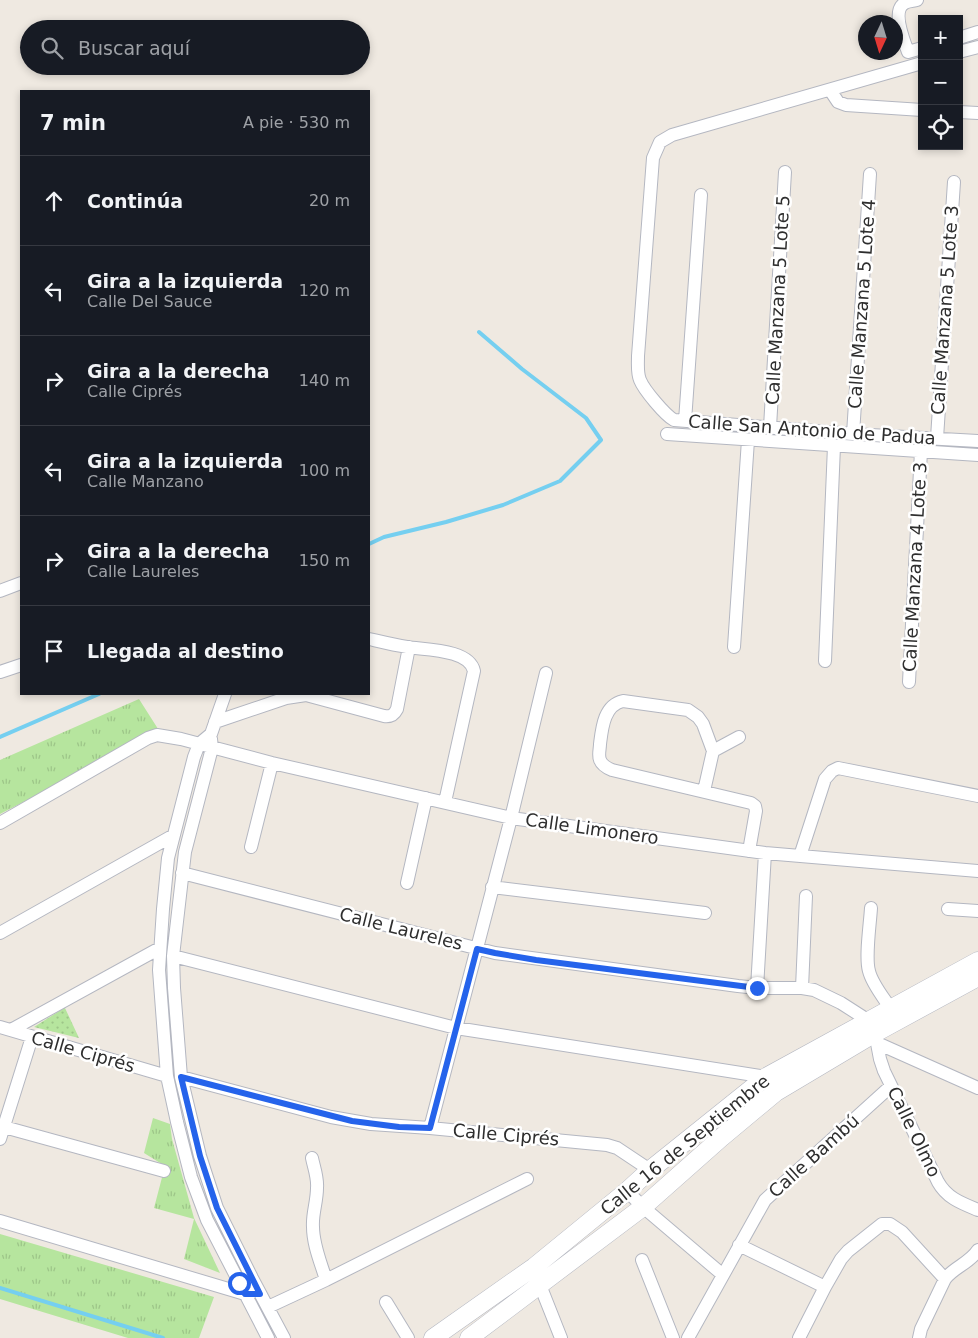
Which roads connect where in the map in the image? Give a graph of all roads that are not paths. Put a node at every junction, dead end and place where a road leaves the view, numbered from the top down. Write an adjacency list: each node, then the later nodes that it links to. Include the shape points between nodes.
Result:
1 (917, 0): 5 (street, via 905,3 898,10 898,18 908,52)
2 (978, 32): 3 (street)
3 (963, 37)
4 (978, 47): 6 (street)
5 (918, 49)
6 (963, 51)
7 (918, 64): 8 (street, Calle San Antonio de Padua)
8 (830, 90): 9 (street, via 838,102 846,105); 16 (street, Calle San Antonio de Padua, via 672,135 660,142 656,150 639,373 642,385 669,418)
9 (918, 110)
10 (963, 112): 11 (street)
11 (978, 113)
12 (785, 172): 17 (street, Calle Manzana 5 Lote 5)
13 (870, 174): 19 (street, Calle Manzana 5 Lote 4)
14 (954, 182): 20 (street, Calle Manzana 5 Lote 3)
15 (701, 195): 16 (street)
16 (686, 421): 17 (street, Calle San Antonio de Padua)
17 (770, 427): 19 (street, Calle San Antonio de Padua)
18 (667, 434): 21 (street, Calle San Antonio de Padua)
19 (853, 434): 20 (street, Calle San Antonio de Padua)
20 (937, 438): 22 (street, Calle San Antonio de Padua)
21 (748, 440): 23 (street, Calle San Antonio de Padua); 30 (street)
22 (978, 441)
23 (834, 446): 24 (street, Calle San Antonio de Padua); 31 (street)
24 (921, 451): 25 (street, Calle San Antonio de Padua); 35 (street, Calle Manzana 4 Lote 3)
25 (978, 455)
26 (20, 583): 27 (street)
27 (0, 591)
28 (370, 639): 29 (street)
29 (409, 647): 37 (street, via 396,709 390,717 306,696 286,698); 46 (street, via 442,651 467,660 474,671)
30 (734, 647)
31 (825, 661)
32 (20, 665): 33 (street)
33 (0, 672)
34 (546, 673): 47 (street)
35 (909, 682)
36 (225, 695): 37 (street)
37 (213, 728): 39 (street); 40 (street)
38 (739, 736): 41 (street)
39 (199, 744): 40 (street, Calle Limonero); 48 (street, Calle Limonero, via 157,735 148,738); 49 (street)
40 (212, 748): 42 (street, Calle Limonero); 55 (street)
41 (713, 751): 43 (street); 43 (street, via 703,724 688,710 619,702 610,710 601,732 599,756 606,768)
42 (272, 763): 45 (street, Calle Limonero); 50 (street)
43 (704, 791): 51 (street, via 755,806)
44 (978, 796): 53 (street, via 844,769 832,770 825,779)
45 (426, 798): 46 (street, Calle Limonero); 56 (street)
46 (445, 802): 47 (street, Calle Limonero)
47 (511, 818): 51 (street, Calle Limonero); 57 (street)
48 (0, 823)
49 (174, 835): 63 (street); 64 (street, via 168,858)
50 (251, 847)
51 (750, 851): 52 (street, Calle Limonero)
52 (765, 853): 53 (street, Calle Limonero); 69 (street)
53 (800, 856): 54 (street, Calle Limonero)
54 (978, 871)
55 (182, 873): 65 (street, Calle Laureles); 66 (street)
56 (407, 883)
57 (492, 888): 62 (street); 65 (street)
58 (806, 896): 70 (street)
59 (871, 908): 71 (street, via 868,971)
60 (948, 909): 61 (street)
61 (978, 911)
62 (705, 912)
63 (0, 933)
64 (160, 948): 73 (street); 76 (street)
65 (477, 949): 69 (street, Calle Laureles, via 536,960); 72 (street)
66 (173, 956): 72 (street); 77 (street)
67 (978, 961): 71 (main road, Calle 16 de Septiembre)
68 (978, 977): 74 (main road, Calle 16 de Septiembre)
69 (757, 988): 70 (street, Calle Laureles)
70 (802, 988): 74 (street, Calle Laureles, via 841,1002)
71 (891, 1009): 74 (main road, Calle 16 de Septiembre)
72 (456, 1028): 78 (street); 82 (street)
73 (6, 1029): 75 (street, Calle Ciprés)
74 (874, 1032): 78 (main road, Calle 16 de Septiembre); 79 (street, Calle Olmo, via 880,1060); 80 (street, Calle Laureles); 89 (main road, Calle 16 de Septiembre, via 776,1092)
75 (32, 1037): 76 (street, Calle Ciprés); 81 (street)
76 (167, 1076): 100 (street, via 191,1177 201,1205)
77 (181, 1077): 82 (street, Calle Ciprés, via 345,1120); 101 (street, via 200,1156 217,1208)
78 (766, 1077): 85 (main road, Calle 16 de Septiembre)
79 (891, 1086): 90 (street, Calle Olmo, via 942,1189 953,1199); 92 (street, Calle Bambú, via 765,1200)
80 (978, 1088)
81 (4, 1126): 83 (street); 86 (street)
82 (430, 1128): 85 (street, Calle Ciprés, via 607,1145)
83 (0, 1139)
84 (312, 1158): 97 (street, via 318,1190 313,1218 314,1240)
85 (650, 1170): 88 (main road, Calle 16 de Septiembre)
86 (164, 1171)
87 (526, 1179): 97 (street)
88 (627, 1191): 89 (street); 107 (main road, Calle 16 de Septiembre, via 534,1267)
89 (643, 1207): 95 (street); 98 (main road, Calle 16 de Septiembre)
90 (978, 1210)
91 (0, 1222): 100 (street)
92 (739, 1245): 95 (street, Calle Bambú); 99 (street)
93 (978, 1250): 96 (street)
94 (642, 1260): 110 (street)
95 (723, 1275): 111 (street, Calle Bambú)
96 (945, 1279): 99 (street, via 902,1232 890,1224 882,1224 848,1251); 113 (street)
97 (326, 1280): 103 (street)
98 (540, 1286): 108 (main road, Calle 16 de Septiembre); 109 (street)
99 (825, 1287): 112 (street)
100 (245, 1294): 101 (street); 104 (street)
101 (260, 1294): 103 (street)
102 (386, 1302): 106 (street)
103 (268, 1308): 105 (street)
104 (268, 1338)
105 (284, 1338)
106 (408, 1338)
107 (433, 1338)
108 (468, 1338)
109 (561, 1338)
110 (673, 1338)
111 (688, 1338)
112 (798, 1338)
113 (919, 1338)

